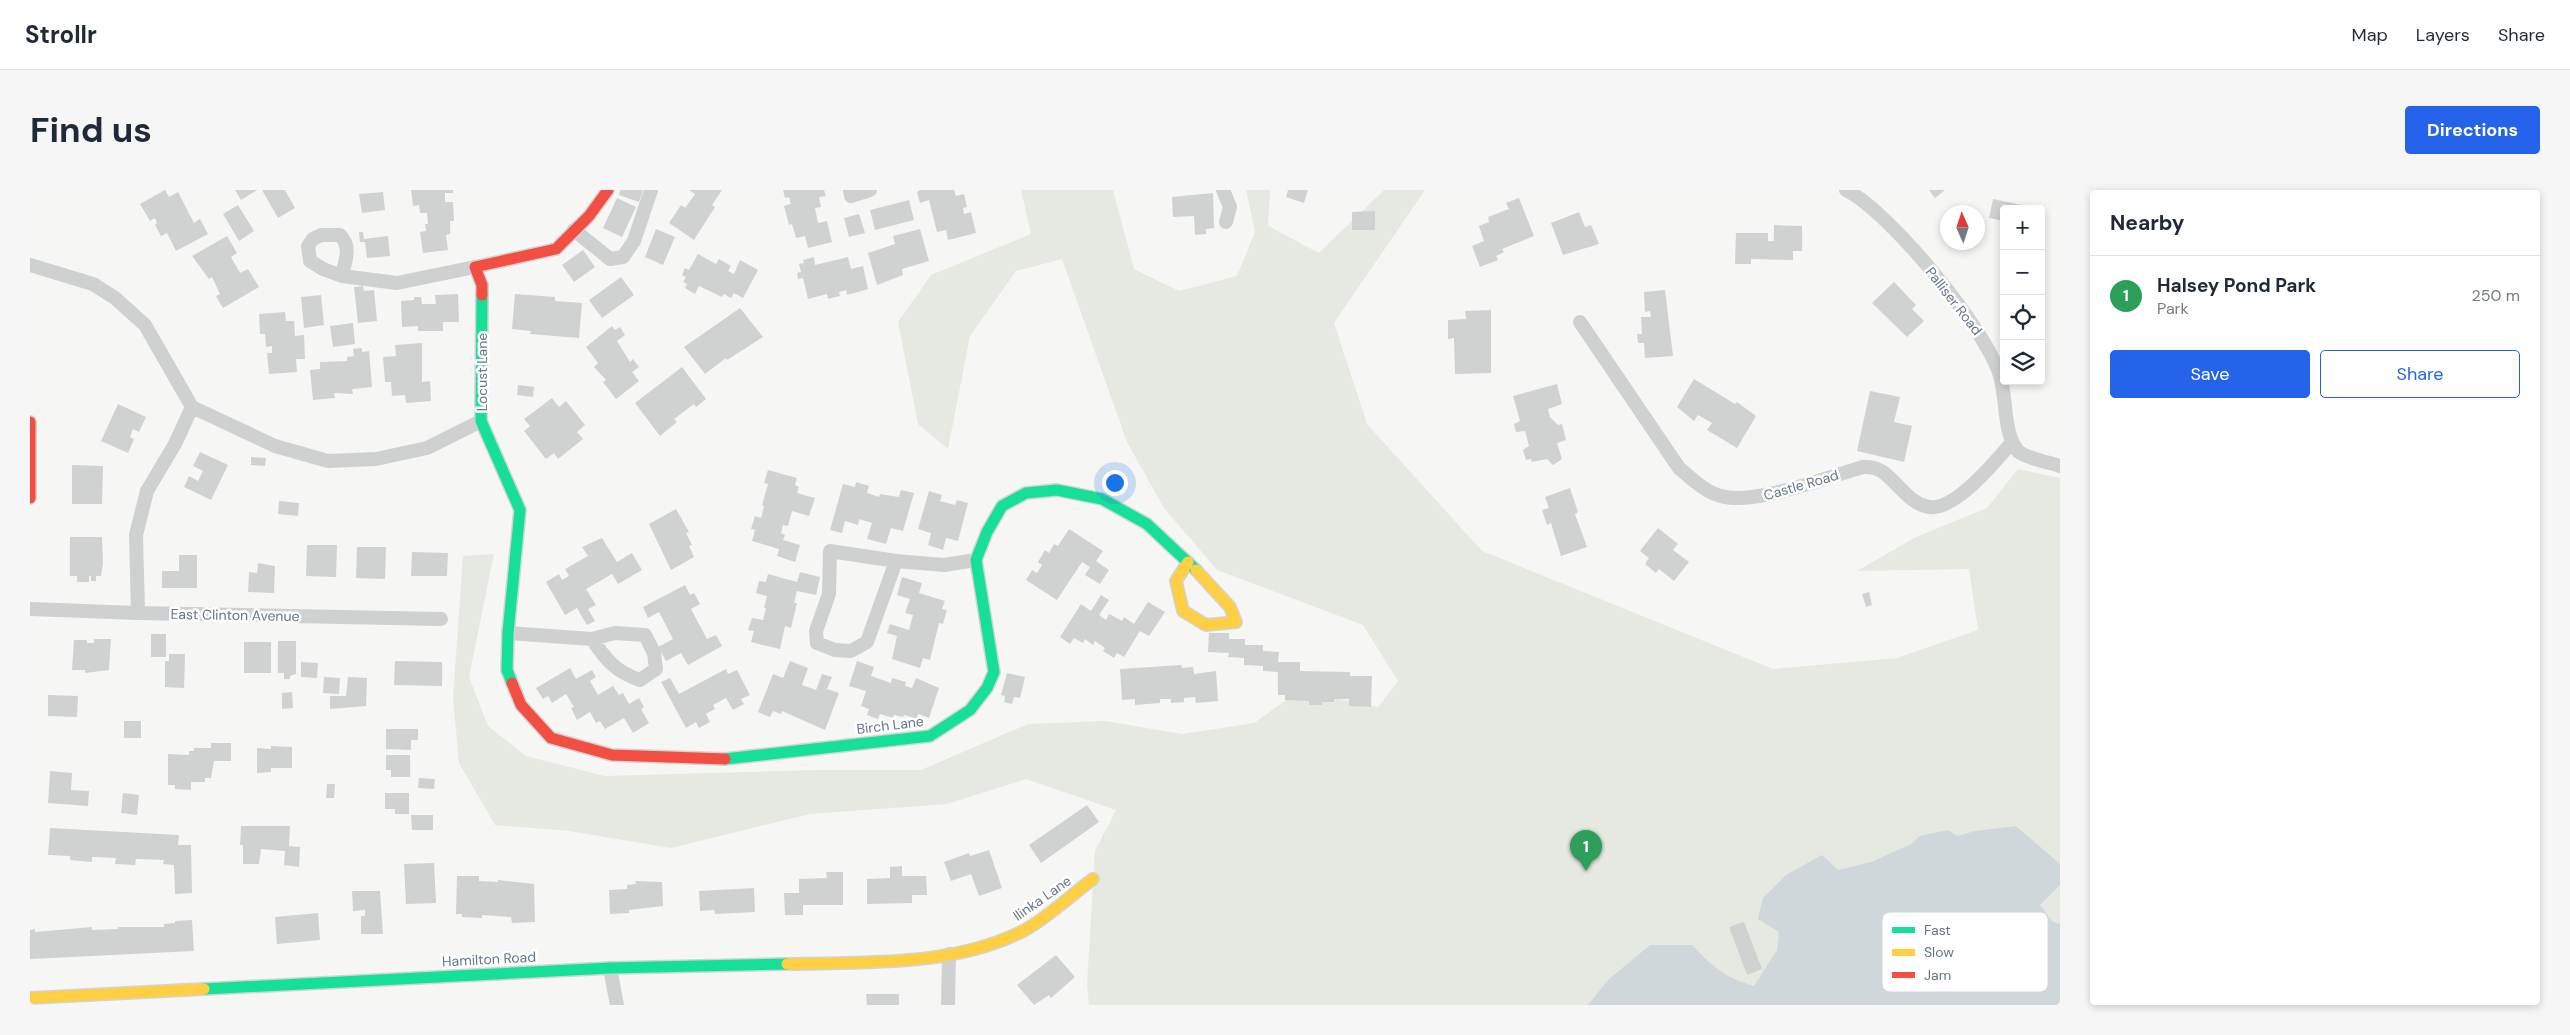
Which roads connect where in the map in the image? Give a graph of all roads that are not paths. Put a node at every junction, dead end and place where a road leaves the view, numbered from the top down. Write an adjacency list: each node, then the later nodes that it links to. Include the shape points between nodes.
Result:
1 (608, 190): 9 (street)
2 (651, 190): 9 (street, via 634,241 623,257 610,259)
3 (850, 190): 4 (street, via 851,196)
4 (870, 190)
5 (1223, 190): 8 (street, via 1230,206)
6 (1846, 190): 7 (street, Palliser Road)
7 (1862, 193): 17 (street, Palliser Road, via 1916,252 1981,334 2000,375)
8 (1226, 222)
9 (574, 230): 11 (street, via 556,248)
10 (30, 265): 14 (street, via 93,284 115,298 145,325)
11 (475, 267): 12 (street, via 396,283); 15 (street, Locust Lane, via 482,284)
12 (342, 276)
13 (1580, 322): 17 (street, Castle Road, via 1679,468 1700,486 1720,496 1761,497 1871,467 1882,470 1914,502 1931,508 1943,505 1980,480)
14 (192, 407): 15 (street, via 275,446 328,461 376,459 428,448); 24 (street, via 147,491 136,535)
15 (481, 421): 26 (street, Locust Lane, via 520,510)
16 (30, 422): 19 (street)
17 (2012, 442): 18 (street, via 2019,453)
18 (2060, 466)
19 (30, 498)
20 (976, 560): 21 (street, via 944,565); 22 (street, via 1002,506 1026,493 1057,490 1102,499 1147,524); 28 (street, Birch Lane, via 994,672 987,688 970,710 930,736 724,760 612,755 551,738 522,705)
21 (896, 561): 21 (street, via 830,551 830,594 816,631 817,643 834,650 851,651 867,642)
22 (1188, 562): 22 (street, via 1230,608 1236,622 1206,625 1184,611 1176,581)
23 (30, 609): 24 (street, East Clinton Avenue)
24 (138, 613): 25 (street, East Clinton Avenue)
25 (441, 620)
26 (508, 633): 27 (street); 28 (street, Locust Lane)
27 (592, 639): 27 (street, via 607,662 623,674 640,680 656,668 654,653 645,635 615,633)
28 (507, 670)
29 (1093, 880): 30 (street, Ilinka Lane, via 1025,930 990,946)
30 (949, 954): 31 (street, Hamilton Road, via 902,961); 35 (street)
31 (610, 968): 33 (street, Hamilton Road); 34 (street)
32 (30, 998): 33 (street, Hamilton Road)
33 (71, 1001)
34 (617, 1005)
35 (948, 1005)

